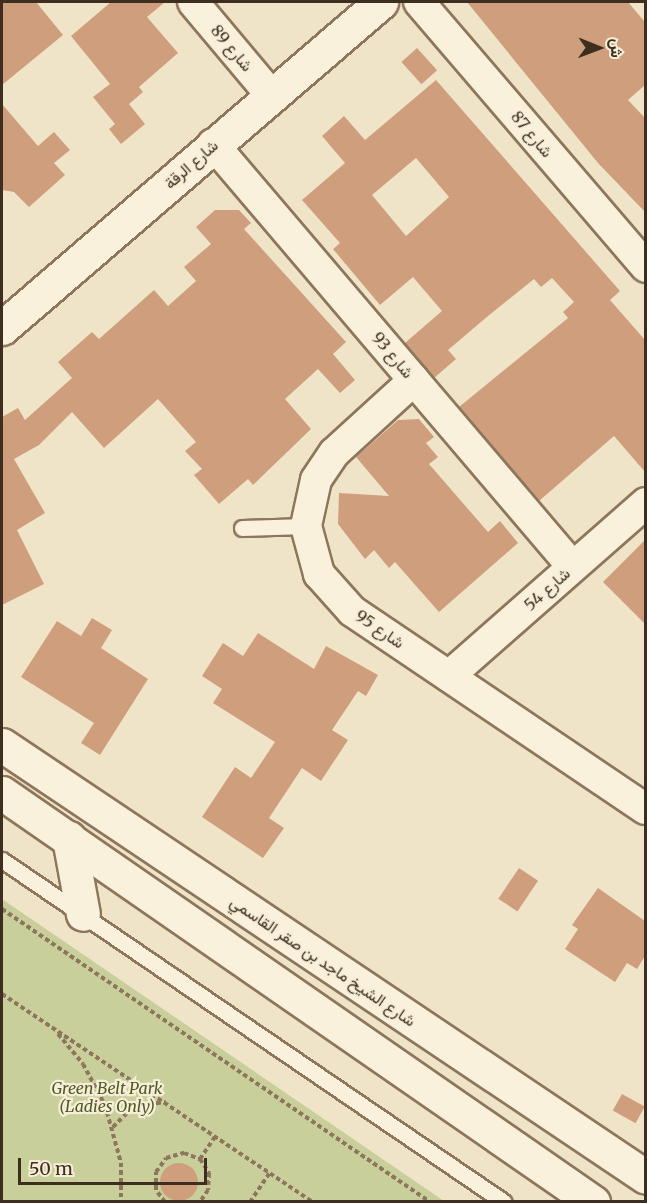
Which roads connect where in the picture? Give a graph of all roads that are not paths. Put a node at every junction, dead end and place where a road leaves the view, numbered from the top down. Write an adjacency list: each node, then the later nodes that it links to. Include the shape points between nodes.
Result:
1 (193, 2): 4 (street, شارع 89)
2 (381, 2): 4 (main road, شارع الرقة)
3 (419, 2): 6 (street, شارع 87)
4 (271, 95): 5 (main road, شارع الرقة)
5 (213, 144): 7 (main road, شارع الرقة); 8 (street, شارع 93)
6 (645, 267)
7 (2, 328)
8 (414, 380): 10 (street, شارع 95, via 324,466 311,495); 12 (street, شارع 93)
9 (645, 503): 12 (street, شارع 54)
10 (306, 526): 11 (lane); 13 (street, شارع 95, via 312,559 339,600)
11 (243, 528)
12 (572, 566): 13 (street, شارع 54)
13 (449, 676): 16 (street, شارع 95)
14 (2, 745): 21 (main road, شارع الشيخ ماجد بن صقر القاسمي)
15 (2, 793): 17 (main road)
16 (645, 809)
17 (69, 838): 19 (main road); 20 (main road)
18 (2, 860): 19 (lane)
19 (83, 914): 23 (lane)
20 (174, 914): 21 (main road, via 203,915 248,941 261,933); 24 (main road)
21 (259, 918): 22 (main road, شارع الشيخ ماجد بن صقر القاسمي)
22 (645, 1178)
23 (504, 1202)
24 (593, 1202)

